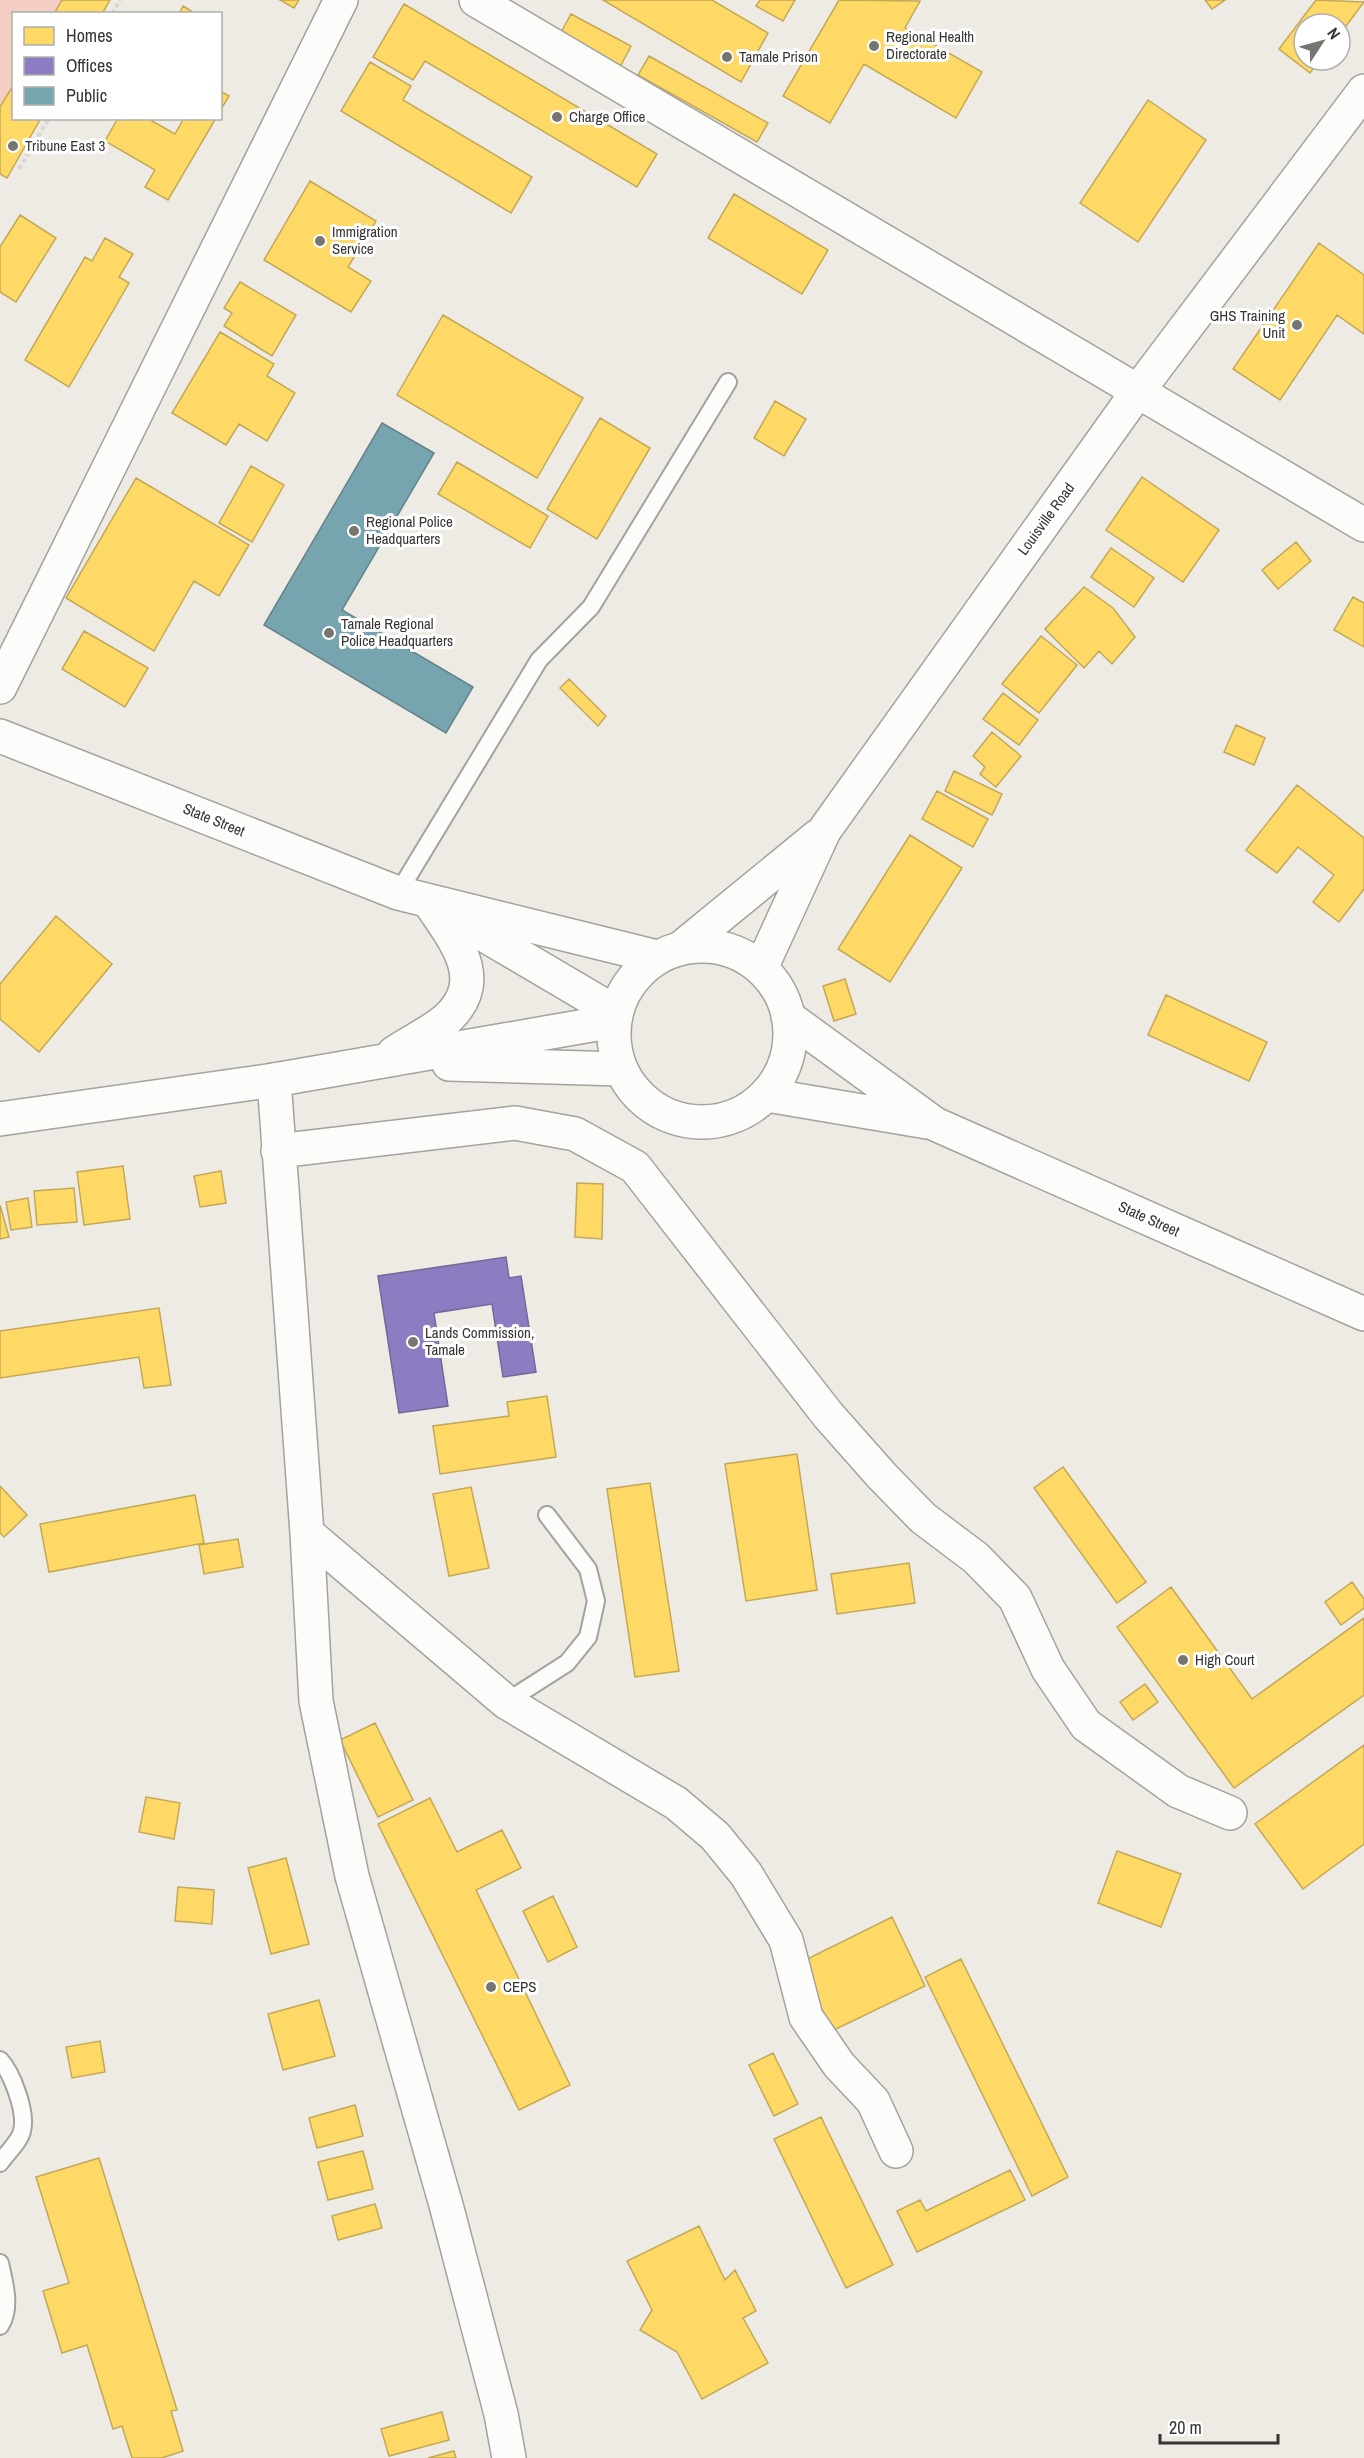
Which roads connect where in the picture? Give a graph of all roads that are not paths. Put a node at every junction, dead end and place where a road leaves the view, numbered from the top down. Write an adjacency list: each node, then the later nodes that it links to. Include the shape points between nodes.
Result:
1 (341, 0): 7 (street)
2 (476, 0): 5 (street)
3 (1364, 91): 5 (street, Louisville Road)
4 (728, 382): 10 (lane, via 591,607 539,660)
5 (1138, 391): 6 (street); 9 (street, Louisville Road)
6 (1364, 525)
7 (0, 687)
8 (0, 736): 10 (street, State Street)
9 (824, 831): 12 (street); 13 (street, Louisville Road)
10 (398, 893): 11 (street, State Street)
11 (429, 902): 12 (street, State Street); 14 (street, State Street); 16 (street, via 454,940 468,971 465,994 449,1018)
12 (669, 952): 13 (street, via 709,945 737,953); 14 (street, via 638,971 624,990)
13 (761, 968): 15 (street, via 779,990)
14 (615, 1016): 16 (street); 17 (street, via 614,1045)
15 (788, 1017): 19 (street, via 790,1045 782,1072); 21 (street, State Street)
16 (381, 1061): 17 (street); 18 (street)
17 (620, 1070): 19 (street, via 633,1091 652,1108 699,1123 724,1120 747,1111)
18 (274, 1080): 20 (street); 22 (street)
19 (767, 1095): 21 (street, State Street)
20 (0, 1119)
21 (935, 1124): 23 (street, State Street)
22 (278, 1151): 25 (street); 27 (street, via 515,1123 575,1134 634,1167 828,1415 923,1518 976,1558 1015,1598 1048,1669 1086,1725 1178,1791)
23 (1364, 1314)
24 (547, 1515): 26 (lane, via 588,1569 596,1601 588,1637 567,1663)
25 (307, 1533): 26 (street); 33 (street, via 316,1701 352,1876 446,2205)
26 (506, 1702): 29 (street, via 676,1803 715,1836 746,1874 786,1940 806,2017 839,2065 873,2101)
27 (1230, 1813)
28 (0, 2060): 30 (lane, via 17,2090 22,2132)
29 (896, 2151)
30 (0, 2163)
31 (0, 2263): 32 (lane, via 6,2316)
32 (0, 2326)
33 (509, 2458)

